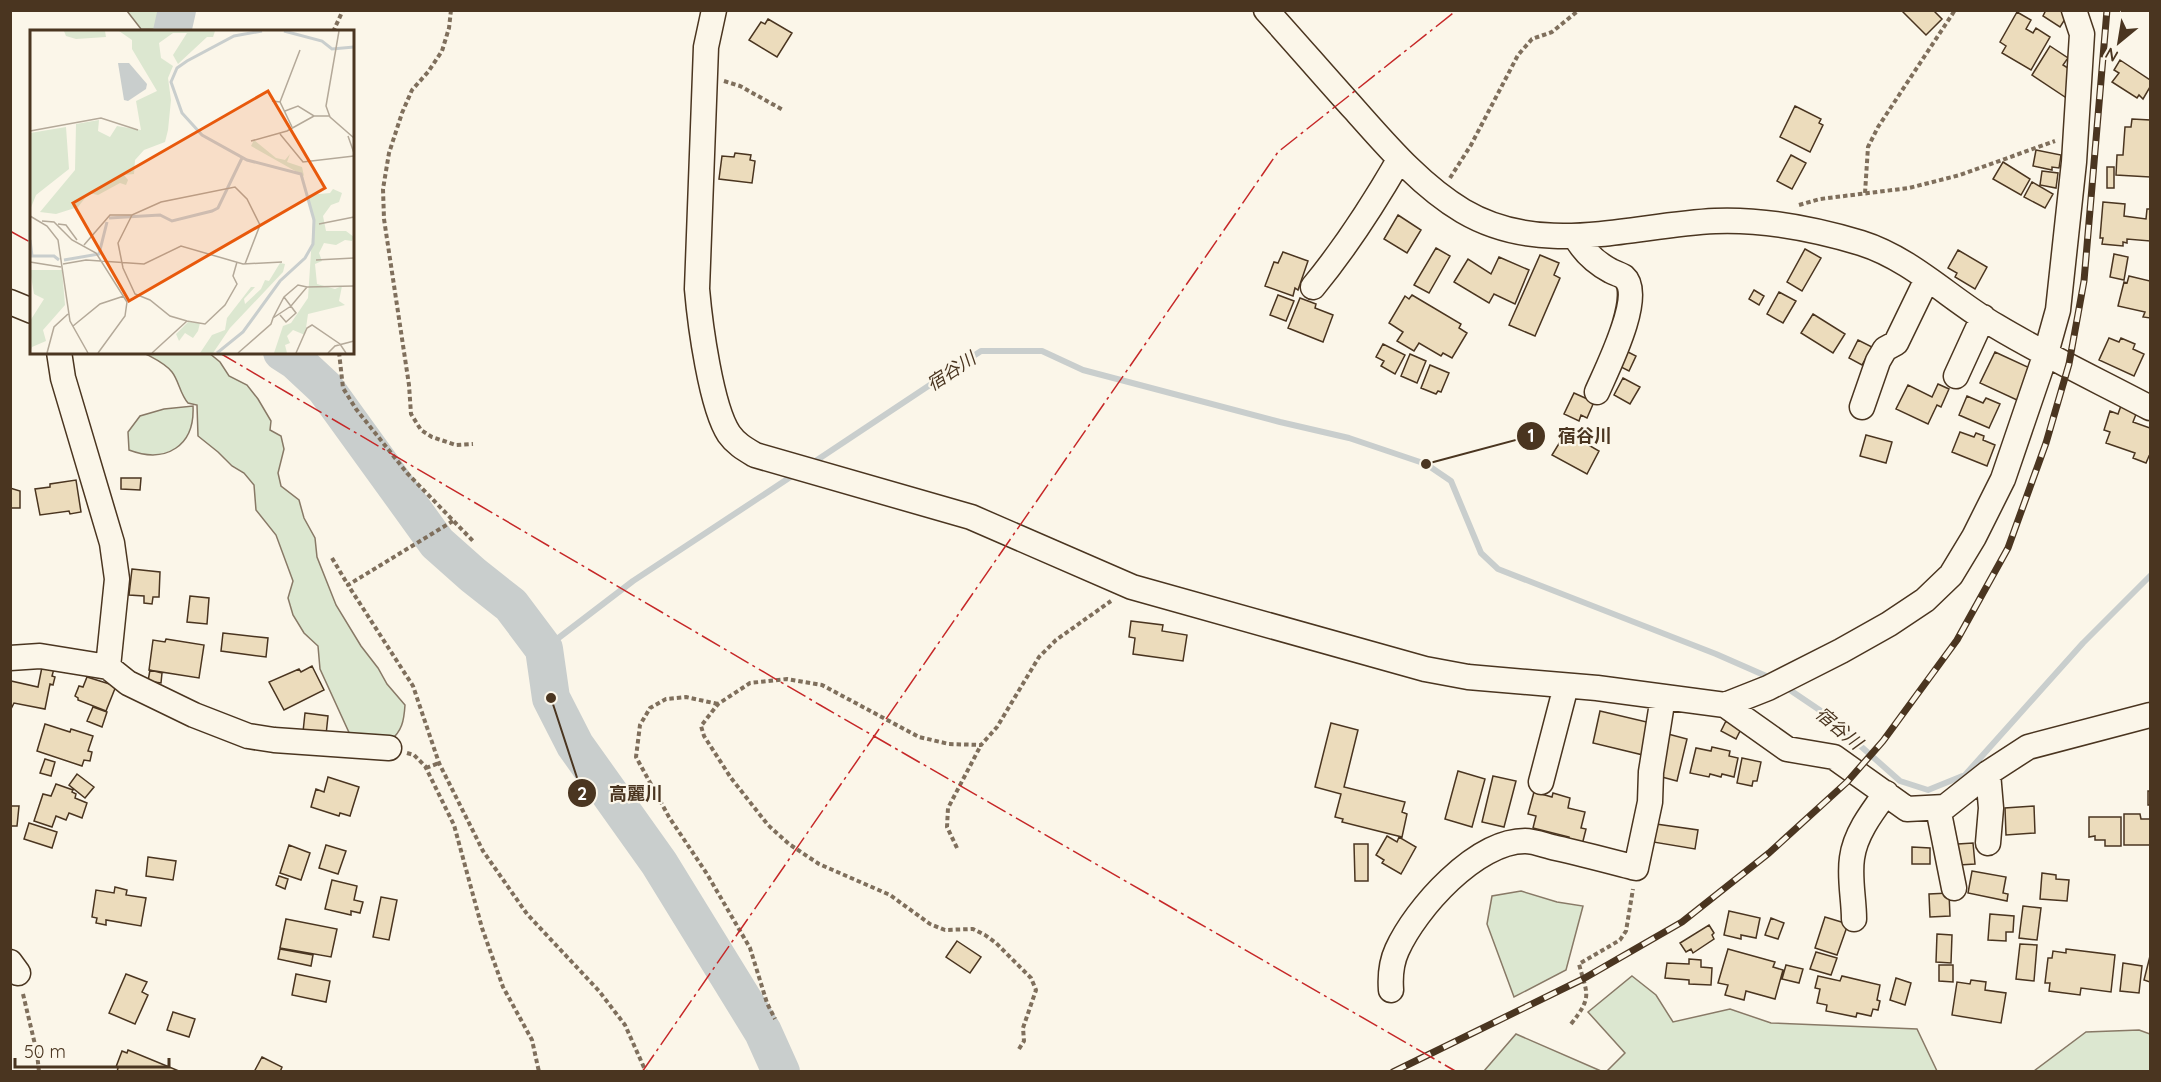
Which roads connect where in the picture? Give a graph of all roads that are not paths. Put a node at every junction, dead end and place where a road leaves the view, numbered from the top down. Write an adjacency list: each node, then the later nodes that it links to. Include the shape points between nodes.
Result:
1 (714, 10): 19 (street, via 706,47 697,289 713,387 729,434 739,445 786,465 971,517 1132,587 1425,669)
2 (1266, 10): 4 (street)
3 (2074, 10): 11 (street, via 2082,34 2076,133 2058,310)
4 (1400, 160): 5 (street, via 1464,212 1514,232); 7 (street, via 1341,253)
5 (1575, 236): 6 (street, via 1749,220 1863,244 1900,260); 14 (street, via 1590,256 1625,278 1630,288 1627,315)
6 (1927, 279): 10 (street); 15 (street, via 1896,343 1878,361)
7 (1313, 287)
8 (10, 302): 9 (street)
9 (30, 309)
10 (1983, 317): 11 (street); 13 (street)
11 (2046, 353): 16 (street); 21 (street, via 2003,479 1951,575 1925,600 1889,624)
12 (59, 354): 18 (street, via 112,543 117,579)
13 (1956, 376)
14 (1597, 392)
15 (1862, 407)
16 (2151, 408)
17 (10, 658): 18 (street, via 40,656)
18 (108, 667): 23 (street, via 128,683 248,736)
19 (1566, 686): 20 (street); 25 (street)
20 (1662, 697): 21 (street); 31 (street, via 1650,802 1636,868 1525,841 1497,846 1468,863 1412,924 1397,950 1390,973)
21 (1725, 705): 26 (street, via 1787,749 1833,757)
22 (2151, 715): 24 (street, via 2028,747)
23 (389, 748)
24 (1988, 773): 27 (street, via 1945,807); 28 (street)
25 (1541, 782)
26 (1886, 793): 27 (street, via 1907,809); 30 (street, via 1864,825 1852,856)
27 (1938, 808): 29 (street)
28 (1988, 843)
29 (1954, 888)
30 (1854, 919)
31 (1391, 990)

